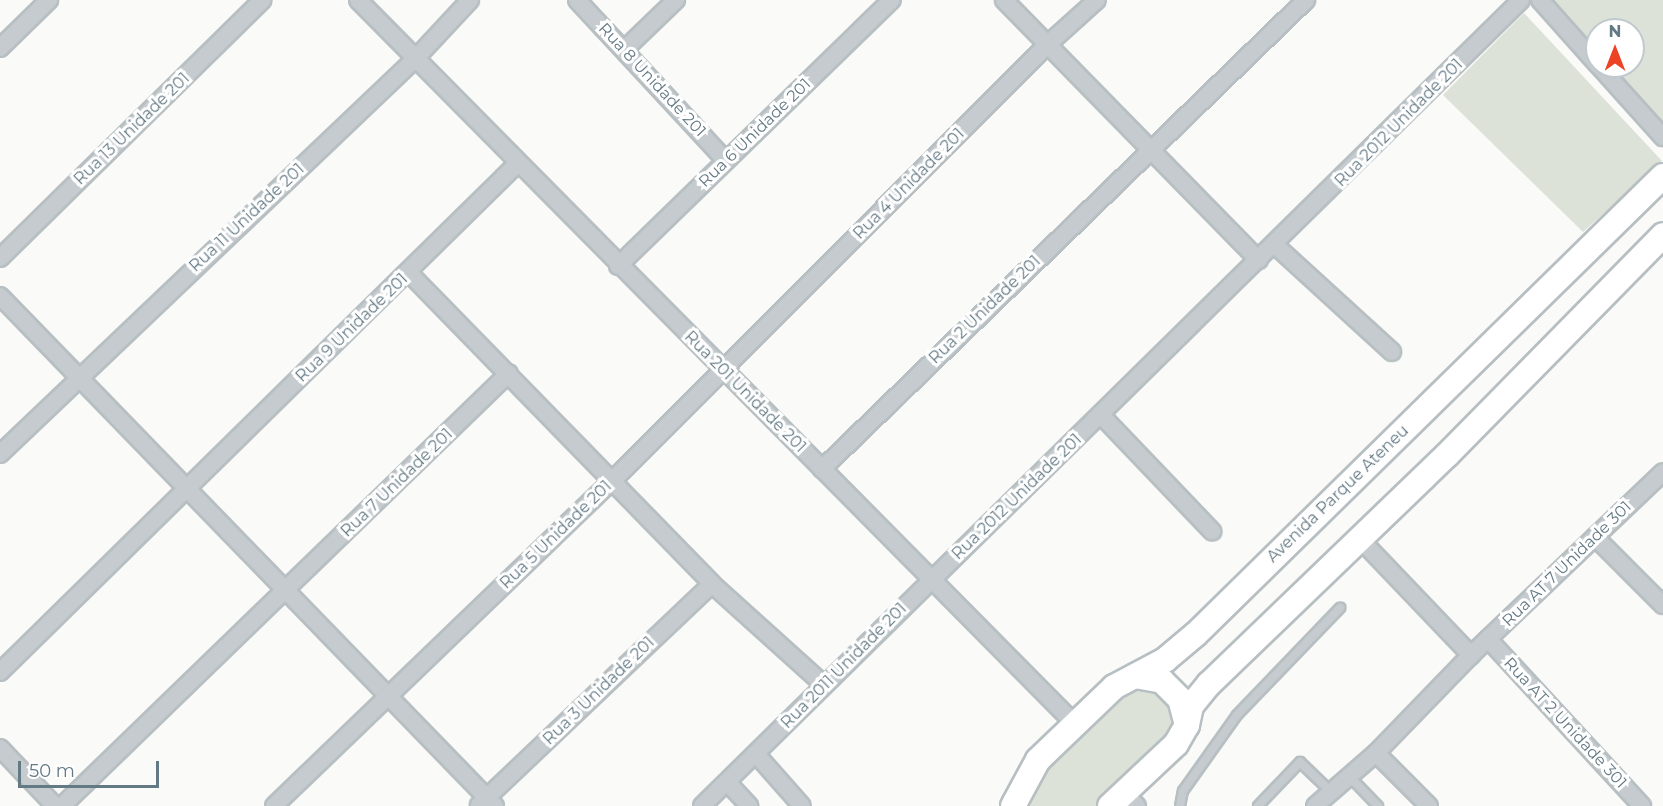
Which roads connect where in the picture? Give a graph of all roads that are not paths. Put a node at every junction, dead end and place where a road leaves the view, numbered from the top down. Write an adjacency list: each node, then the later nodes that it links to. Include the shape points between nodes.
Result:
1 (49, 0): 14 (street)
2 (263, 0): 26 (street, Rua 13 Unidade 201)
3 (357, 0): 17 (street, Rua 201 Unidade 201)
4 (470, 0): 17 (street)
5 (577, 0): 15 (street, Rua 8 Unidade 201)
6 (676, 0): 15 (street)
7 (892, 0): 21 (street, Rua 6 Unidade 201)
8 (1004, 0): 13 (street)
9 (1097, 0): 13 (street, Rua 4 Unidade 201)
10 (1306, 0): 20 (street, Rua 2 Unidade 201)
11 (1521, 0): 25 (street, Rua 2012 Unidade 201)
12 (1540, 0): 16 (street)
13 (1047, 45): 20 (street); 32 (street, Rua 4 Unidade 201)
14 (0, 48)
15 (625, 49): 21 (street, Rua 8 Unidade 201)
16 (1585, 50)
17 (416, 58): 22 (street, Rua 201 Unidade 201); 34 (street, Rua 11 Unidade 201)
18 (1610, 78): 19 (street)
19 (1663, 137)
20 (1148, 150): 27 (street); 37 (street, Rua 2 Unidade 201)
21 (726, 161): 28 (street, Rua 6 Unidade 201)
22 (517, 164): 28 (street, Rua 201 Unidade 201); 29 (street, Rua 9 Unidade 201)
23 (1661, 182): 52 (street, Avenida Parque Ateneu, via 1196,634 1165,660)
24 (1663, 236): 43 (street)
25 (1276, 246): 27 (street, Rua 2012 Unidade 201); 31 (street)
26 (0, 258)
27 (1259, 260): 35 (street, Rua 2012 Unidade 201)
28 (618, 266): 32 (street, Rua 201 Unidade 201)
29 (409, 273): 33 (street); 40 (street, Rua 9 Unidade 201)
30 (0, 296): 34 (street)
31 (1392, 352)
32 (723, 371): 37 (street, Rua 201 Unidade 201); 39 (street, Rua 5 Unidade 201)
33 (509, 373): 39 (street); 46 (street, Rua 7 Unidade 201)
34 (78, 378): 36 (street, Rua 11 Unidade 201); 40 (street)
35 (1101, 415): 41 (street); 44 (street, Rua 2012 Unidade 201)
36 (0, 454)
37 (822, 469): 44 (street, Rua 201 Unidade 201)
38 (1663, 472): 42 (street, Rua AT 7 Unidade 301)
39 (611, 482): 45 (street); 54 (street, Rua 5 Unidade 201)
40 (185, 489): 46 (street); 51 (street, Rua 9 Unidade 201)
41 (1212, 531)
42 (1595, 537): 47 (street); 49 (street, Rua AT 7 Unidade 301)
43 (1360, 539): 50 (street); 56 (street, via 1209,684 1191,706)
44 (933, 579): 53 (street, Rua 2011 Unidade 201); 55 (street, Rua 201 Unidade 201)
45 (712, 584): 53 (street); 65 (street, Rua 3 Unidade 201)
46 (286, 592): 54 (street); 68 (street, Rua 7 Unidade 201)
47 (1663, 605)
48 (1340, 608): 73 (lane, via 1238,715 1183,792)
49 (1488, 639): 50 (street, Rua AT 7 Unidade 301); 77 (street, Rua AT 2 Unidade 301)
50 (1471, 655): 58 (street, Rua AT 7 Unidade 301)
51 (0, 672)
52 (1135, 676): 55 (street, Avenida Parque Ateneu, via 1114,687); 56 (street, via 1162,681 1180,699)
53 (823, 684): 59 (street, Rua 2011 Unidade 201)
54 (387, 696): 65 (street); 69 (street, Rua 5 Unidade 201)
55 (1075, 724): 63 (street, Avenida Parque Ateneu, via 1038,760)
56 (1187, 725): 64 (street, via 1176,744)
57 (0, 748): 67 (street)
58 (1376, 753): 60 (street, Rua AT 7 Unidade 301); 76 (street)
59 (756, 754): 61 (street, Rua 2011 Unidade 201); 72 (street)
60 (1348, 775): 62 (street, Rua AT 7 Unidade 301); 66 (lane)
61 (727, 782): 70 (street, Rua 2011 Unidade 201); 71 (street)
62 (1329, 791): 74 (lane, via 1300,762); 75 (street, Rua AT 7 Unidade 301)
63 (1018, 800)
64 (1124, 802)
65 (487, 803)
66 (1376, 805)
67 (55, 806)
68 (63, 806)
69 (274, 806)
70 (702, 806)
71 (749, 806)
72 (802, 806)
73 (1180, 806)
74 (1258, 806)
75 (1315, 806)
76 (1429, 806)
77 (1642, 806)

